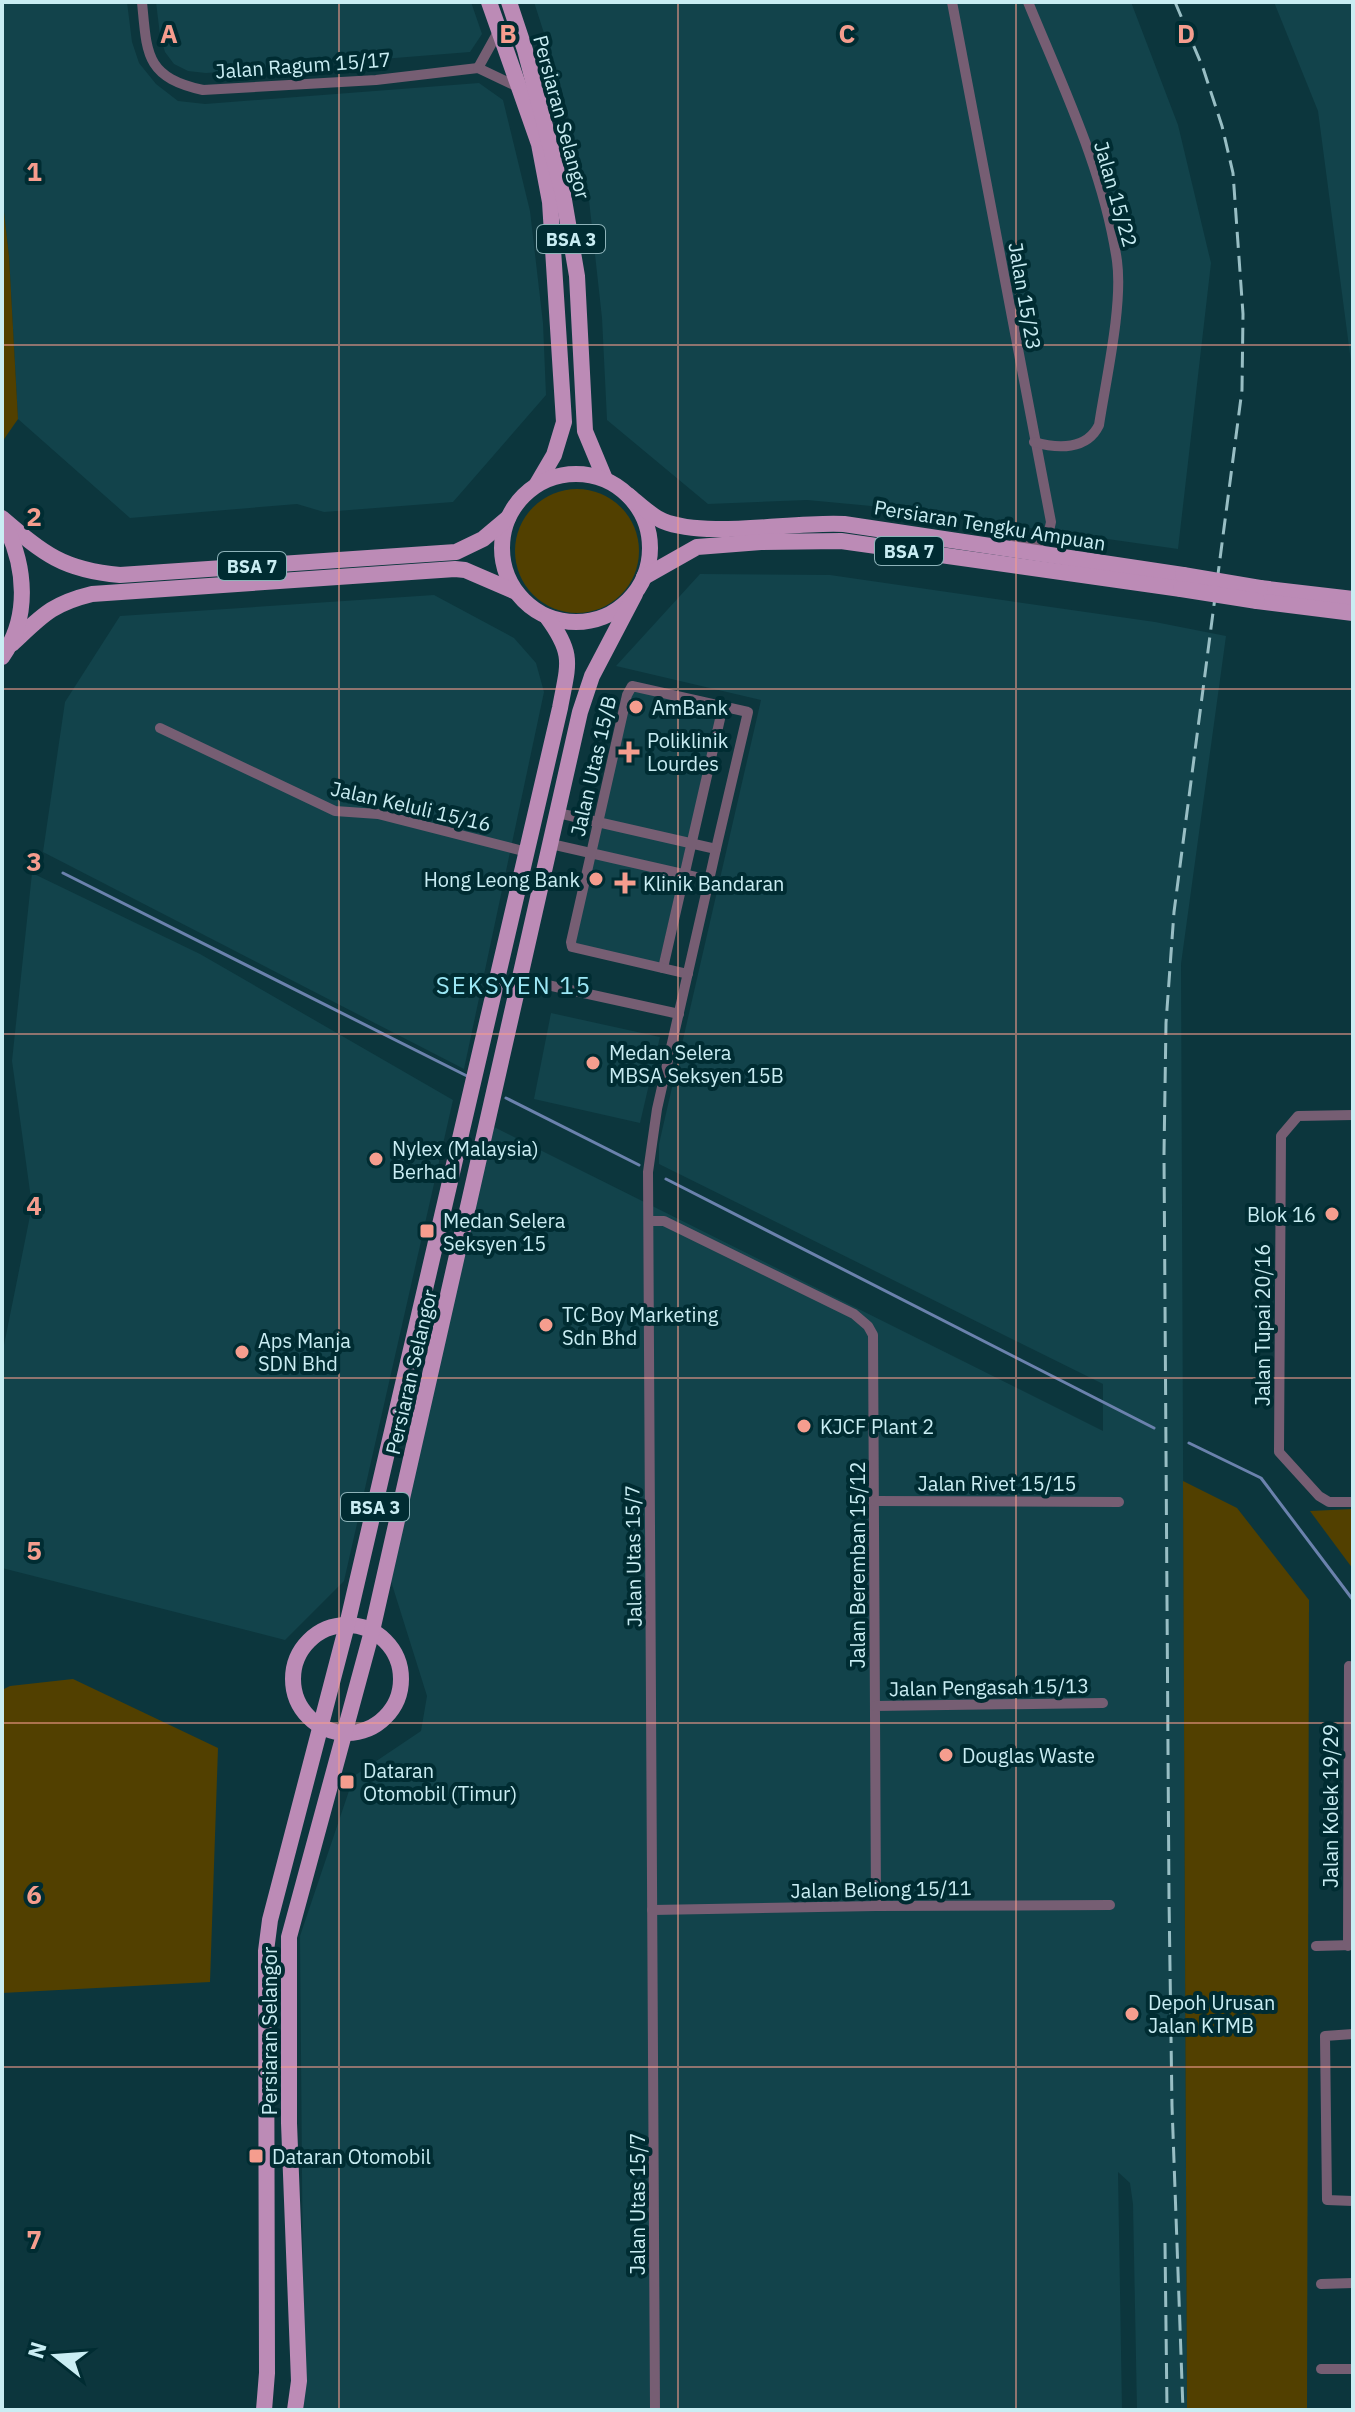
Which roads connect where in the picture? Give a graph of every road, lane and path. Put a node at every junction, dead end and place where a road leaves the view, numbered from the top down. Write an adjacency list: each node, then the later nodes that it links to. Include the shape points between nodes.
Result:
1 (142, 2): 7 (street, Jalan Ragum 15/17, via 146,44 158,70 179,85 203,90)
2 (489, 2): 6 (main road, Persiaran Selangor / BSA 3)
3 (509, 2): 10 (main road, Persiaran Selangor / BSA 3, via 563,194 577,276 585,431)
4 (952, 2): 9 (street, Jalan 15/23)
5 (1028, 2): 9 (street, Jalan 15/22, via 1089,157 1117,263 1099,425 1078,444)
6 (499, 30): 7 (street); 8 (main road, Persiaran Selangor / BSA 3)
7 (478, 68): 8 (street)
8 (519, 87): 11 (main road, Persiaran Selangor / BSA 3, via 539,144 550,202 564,422 554,455)
9 (1034, 442): 15 (street, Jalan 15/23, via 1049,531 1042,541)
10 (605, 479): 11 (main road, via 559,475); 12 (main road)
11 (537, 484): 13 (main road)
12 (628, 495): 15 (main road, Persiaran Tengku Ampuan / BSA 7, via 660,520 696,529 811,522); 16 (main road, via 647,525 650,551)
13 (508, 518): 14 (main road, BSA 7, via 456,552 120,575 64,564); 18 (main road, via 501,544 504,569)
14 (2, 519): 24 (main road, via 22,578 22,603)
15 (988, 545): 17 (main road, Persiaran Tengku Ampuan / BSA 7)
16 (644, 577): 17 (main road, Persiaran Tengku Ampuan / BSA 7, via 697,547 813,540); 19 (main road)
17 (1182, 582): 20 (main road, Persiaran Tengku Ampuan / BSA 7, bridge)
18 (516, 592): 23 (main road); 24 (main road, BSA 7, via 455,569 92,594 63,601)
19 (635, 594): 23 (main road, via 595,620); 28 (main road, Persiaran Selangor / BSA 3, via 592,676)
20 (1258, 594): 21 (main road, Persiaran Tengku Ampuan / BSA 7); 22 (main road, Persiaran Tengku Ampuan / BSA 7)
21 (1353, 599)
22 (1353, 613)
23 (547, 617): 33 (main road, Persiaran Selangor / BSA 3, via 563,639 568,662)
24 (7, 650)
25 (723, 706): 26 (street, Jalan Utas 15/B); 29 (street, Jalan Utas 15/B, via 632,686); 31 (street)
26 (748, 712): 32 (street, Jalan Utas 15/7)
27 (160, 728): 33 (street, Jalan Keluli 15/16, via 335,811 378,814)
28 (558, 813): 29 (street); 30 (main road, Persiaran Selangor / BSA 3)
29 (598, 822): 31 (street); 34 (street, Jalan Utas 15/B)
30 (551, 844): 34 (street); 39 (main road, Persiaran Selangor / BSA 3)
31 (691, 844): 32 (street); 35 (street)
32 (716, 849): 36 (street, Jalan Utas 15/7)
33 (527, 852): 46 (main road, Persiaran Selangor / BSA 3)
34 (591, 853): 35 (street); 37 (street, Jalan Utas 15/B, via 572,947)
35 (684, 874): 36 (street); 37 (street)
36 (709, 880): 38 (street, Jalan Utas 15/7)
37 (663, 968): 38 (street, Jalan Utas 15/B)
38 (688, 974): 40 (street, Jalan Utas 15/7)
39 (520, 979): 40 (street); 47 (main road, Persiaran Selangor / BSA 3)
40 (679, 1014): 42 (street, Jalan Utas 15/7, via 649,1159)
41 (1353, 1115): 45 (street, Jalan Tupai 20/16, via 1298,1116 1281,1136 1279,1452 1319,1496 1329,1502)
42 (649, 1221): 43 (street, Jalan Beremban 15/12, via 664,1221 854,1314 868,1326 873,1335); 57 (street, Jalan Utas 15/7)
43 (875, 1501): 44 (street, Jalan Rivet 15/15); 50 (street, Jalan Beremban 15/12)
44 (1119, 1502)
45 (1353, 1502)
46 (347, 1625): 47 (main road); 52 (main road, Persiaran Selangor / BSA 3); 52 (main road, via 313,1637 294,1668 298,1702)
47 (372, 1631): 53 (main road, Persiaran Selangor / BSA 3); 53 (main road, via 396,1657 399,1693 379,1722)
48 (1349, 1666): 51 (street, Jalan Kolek 19/29)
49 (1103, 1703): 50 (street, Jalan Pengasah 15/13)
50 (875, 1706): 56 (street, Jalan Beremban 15/12)
51 (1351, 1722): 54 (street, Jalan Kolek 19/29)
52 (320, 1726): 53 (main road); 66 (main road, Persiaran Selangor / BSA 3, via 266,1951)
53 (346, 1733): 67 (main road, Persiaran Selangor / BSA 3, via 289,1937 289,2133 299,2381)
54 (1351, 1862): 59 (street, Jalan Kolek 19/29)
55 (1110, 1905): 56 (street, Jalan Beliong 15/11)
56 (876, 1906): 57 (street, Jalan Beliong 15/11)
57 (652, 1910): 68 (street, Jalan Utas 15/7)
58 (1316, 1946): 59 (street)
59 (1351, 1946)
60 (1353, 2034): 61 (street, via 1325,2036 1327,2200)
61 (1353, 2201)
62 (1353, 2283): 63 (street)
63 (1321, 2284)
64 (1321, 2369): 65 (street)
65 (1353, 2369)
66 (264, 2410)
67 (295, 2410)
68 (655, 2410)

